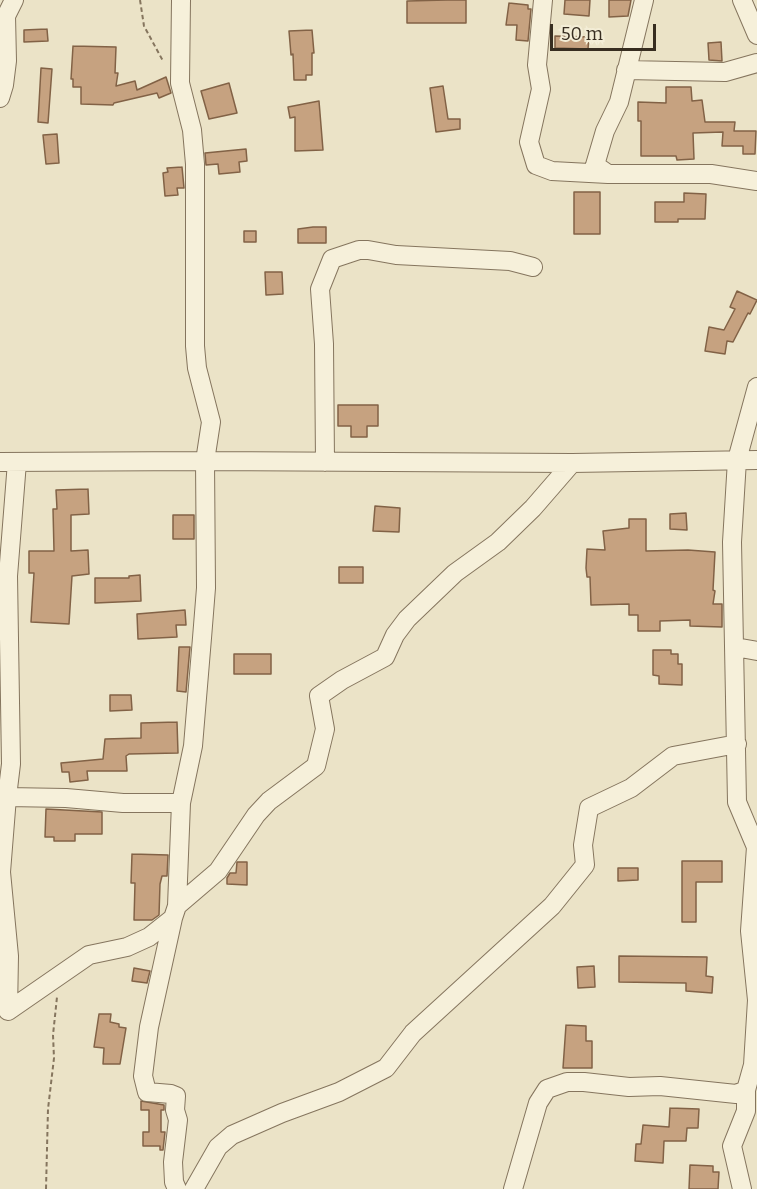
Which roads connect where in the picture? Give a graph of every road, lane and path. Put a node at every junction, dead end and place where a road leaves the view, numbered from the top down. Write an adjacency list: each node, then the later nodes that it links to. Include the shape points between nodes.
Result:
1 (14, 0): 11 (street, via 6,16 7,67)
2 (140, 0): 8 (path, via 144,26)
3 (181, 0): 18 (street, via 180,83 192,130 195,164 195,346 211,422)
4 (543, 0): 12 (street, via 537,65 541,89 529,142 536,165 552,171)
5 (644, 0): 10 (street)
6 (742, 0): 7 (street)
7 (757, 35)
8 (164, 62)
9 (757, 63): 10 (street, via 725,72)
10 (626, 70): 12 (street, via 619,102 595,165)
11 (0, 98)
12 (608, 174): 13 (street, via 711,174)
13 (757, 181)
14 (533, 267): 20 (street, via 510,261 368,250 332,259 320,289)
15 (757, 387): 16 (street)
16 (737, 460): 17 (street); 21 (street); 22 (street, via 732,542)
17 (757, 460)
18 (206, 461): 19 (street); 20 (street); 26 (street, via 206,588 193,746)
19 (8, 462): 25 (street)
20 (324, 462): 21 (street)
21 (572, 463): 27 (street, via 498,542 455,573 407,619 384,657 319,696 325,729 316,766 269,801 218,871)
22 (735, 647): 23 (street); 24 (street)
23 (757, 651)
24 (736, 744): 29 (street, via 737,802 756,847 750,931); 33 (street, via 673,756 631,788 589,808 583,845 585,865 552,906 413,1033 386,1068 223,1141)
25 (7, 797): 26 (street); 28 (street, via 1,872 9,956 8,1011)
26 (181, 803): 27 (street)
27 (175, 912): 28 (street, via 157,932 138,943 89,956); 32 (street, via 148,1027 143,1076 147,1092 176,1096 178,1120 173,1162)
28 (63, 974): 31 (path, via 53,1035)
29 (757, 984): 30 (street, via 753,1065)
30 (746, 1090): 34 (street, via 736,1094 584,1082 567,1082 547,1089 538,1103); 35 (street, via 746,1111 732,1146)
31 (46, 1189)
32 (177, 1189)
33 (194, 1189)
34 (513, 1189)
35 (742, 1189)

